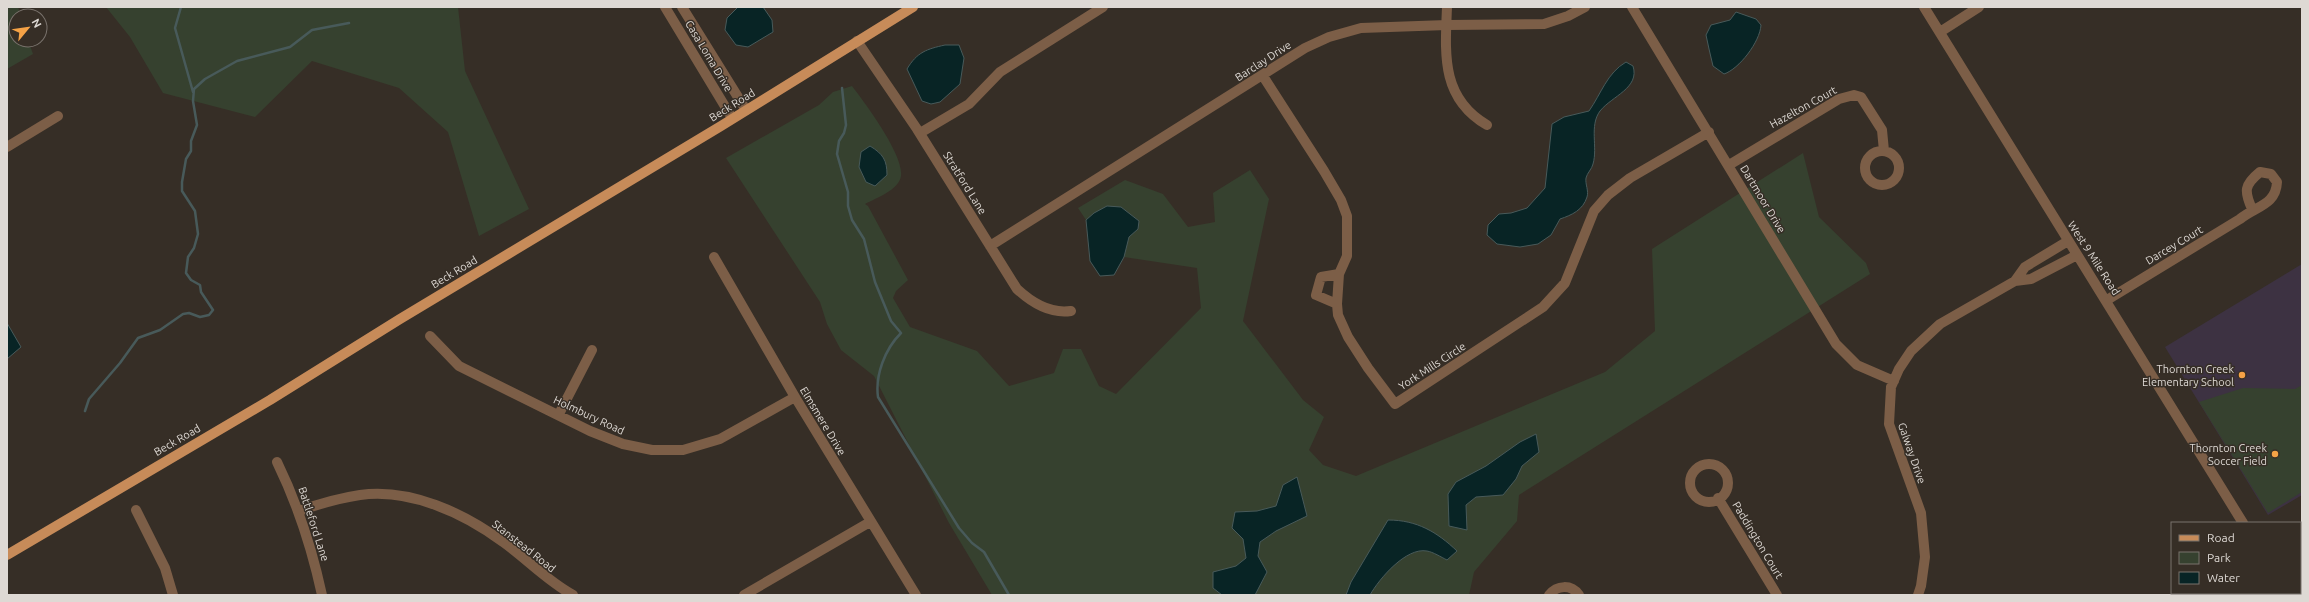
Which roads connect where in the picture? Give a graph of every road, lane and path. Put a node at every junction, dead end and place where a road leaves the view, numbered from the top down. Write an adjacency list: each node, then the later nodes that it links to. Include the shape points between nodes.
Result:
1 (665, 7): 16 (street, Casa Loma Drive)
2 (682, 7): 14 (street, Casa Loma Drive)
3 (912, 7): 12 (main road, Beck Road)
4 (1103, 7): 19 (street, via 1000,72 969,104)
5 (1447, 7): 10 (street)
6 (1585, 7): 10 (street, Barclay Drive, via 1544,24)
7 (1632, 7): 18 (street, Dartmoor Drive)
8 (1924, 7): 11 (street, West 9 Mile Road)
9 (1979, 7): 11 (street)
10 (1447, 24): 13 (street, Barclay Drive, via 1361,28 1329,37 1305,48); 17 (street, via 1448,78 1472,116)
11 (1940, 32): 24 (street, West 9 Mile Road)
12 (857, 41): 14 (main road, Beck Road); 19 (street, Stratford Lane)
13 (1263, 76): 25 (street, Barclay Drive); 28 (street, York Mills Circle, via 1341,200 1347,216 1347,256)
14 (746, 110): 16 (main road, Beck Road)
15 (58, 116): 20 (street)
16 (732, 118): 44 (main road, Beck Road, via 270,400)
17 (1487, 125)
18 (1708, 132): 22 (street, Dartmoor Drive); 31 (street, York Mills Circle, via 1630,178 1608,195 1594,211 1565,283 1543,307 1395,404 1348,337)
19 (920, 133): 25 (street, Stratford Lane)
20 (7, 147)
21 (1884, 151): 22 (street, Hazelton Court, via 1882,130 1861,97 1854,95 1839,99)
22 (1729, 165): 35 (street, Dartmoor Drive, via 1836,344 1858,365)
23 (2252, 209): 30 (street, Darcey Court, via 2240,219)
24 (2068, 241): 26 (street, West 9 Mile Road); 29 (street, Galway Drive, via 2025,268)
25 (990, 246): 32 (street, Stratford Lane, via 1017,289 1029,300 1060,312)
26 (2078, 255): 29 (street, Galway Drive, via 2031,279); 30 (street, West 9 Mile Road)
27 (714, 257): 36 (street, Elmsmere Drive)
28 (1339, 274): 31 (street, York Mills Circle); 31 (street, via 1321,277 1316,295)
29 (2015, 281): 35 (street, Galway Drive, via 1940,324 1925,336 1911,351)
30 (2107, 300): 43 (street, West 9 Mile Road)
31 (1336, 304)
32 (1071, 311)
33 (430, 336): 37 (street, Holmbury Road, via 459,366)
34 (592, 350): 37 (street)
35 (1894, 381): 53 (street, Galway Drive, via 1889,402 1889,424 1921,513 1923,529 1925,557)
36 (795, 397): 37 (street, Holmbury Road, via 720,439 683,450 652,450 623,444); 42 (street, Elmsmere Drive)
37 (558, 414)
38 (277, 462): 41 (street, Battleford Lane)
39 (1718, 498): 52 (street, Paddington Court)
40 (136, 510): 45 (street, via 165,568)
41 (299, 511): 46 (street, Battleford Lane); 47 (street, Stanstead Road, via 331,500 362,494 400,495 445,508 487,531 555,586)
42 (870, 522): 48 (street); 49 (street, Elmsmere Drive)
43 (2242, 522)
44 (7, 555)
45 (173, 595)
46 (322, 595)
47 (573, 595)
48 (744, 595)
49 (916, 595)
50 (1549, 595): 51 (street, via 1557,588 1565,587)
51 (1579, 595)
52 (1777, 595)
53 (1918, 595)

